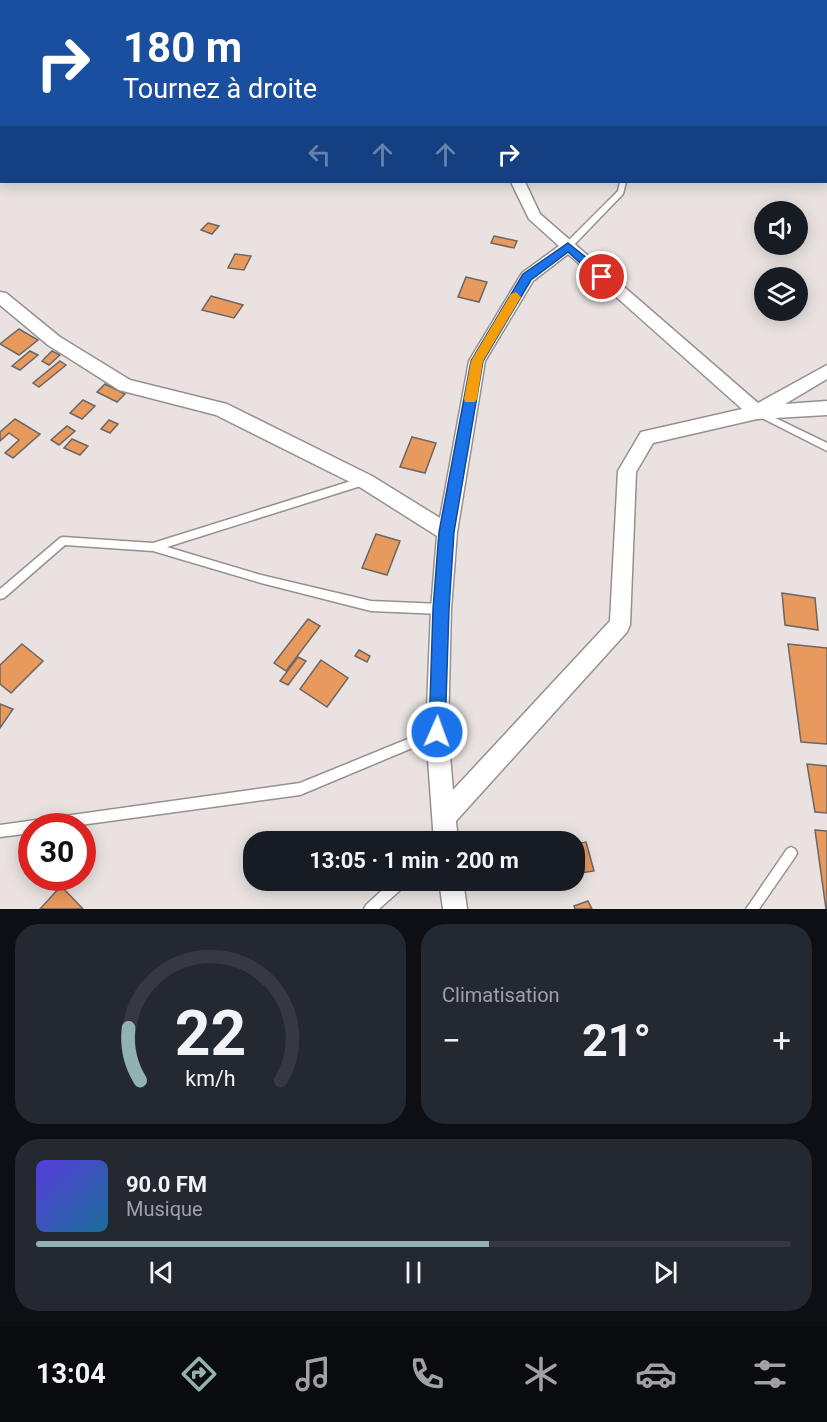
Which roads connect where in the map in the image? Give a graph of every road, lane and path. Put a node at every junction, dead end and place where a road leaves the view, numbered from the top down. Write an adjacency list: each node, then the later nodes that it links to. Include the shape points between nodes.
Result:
1 (518, 183): 3 (street, via 534,216)
2 (623, 183): 3 (lane, via 621,192)
3 (568, 246): 7 (street); 10 (street, via 527,277 477,361)
4 (0, 297): 9 (street, via 54,341 125,385 221,410)
5 (827, 371): 7 (street)
6 (827, 408): 7 (street)
7 (757, 412): 8 (lane); 15 (street, via 647,437 627,471 620,625)
8 (827, 447)
9 (365, 481): 10 (street); 11 (lane)
10 (447, 532): 13 (street)
11 (153, 547): 12 (lane, via 63,542); 13 (lane, via 371,606)
12 (0, 595)
13 (441, 609): 14 (street)
14 (437, 732): 15 (street); 16 (lane, via 300,789)
15 (444, 817): 19 (street)
16 (96, 818)
17 (18, 829): 18 (lane)
18 (0, 831)
19 (445, 831)
20 (791, 853): 25 (lane)
21 (390, 891): 23 (lane)
22 (453, 891): 24 (street)
23 (370, 909)
24 (455, 909)
25 (752, 909)

